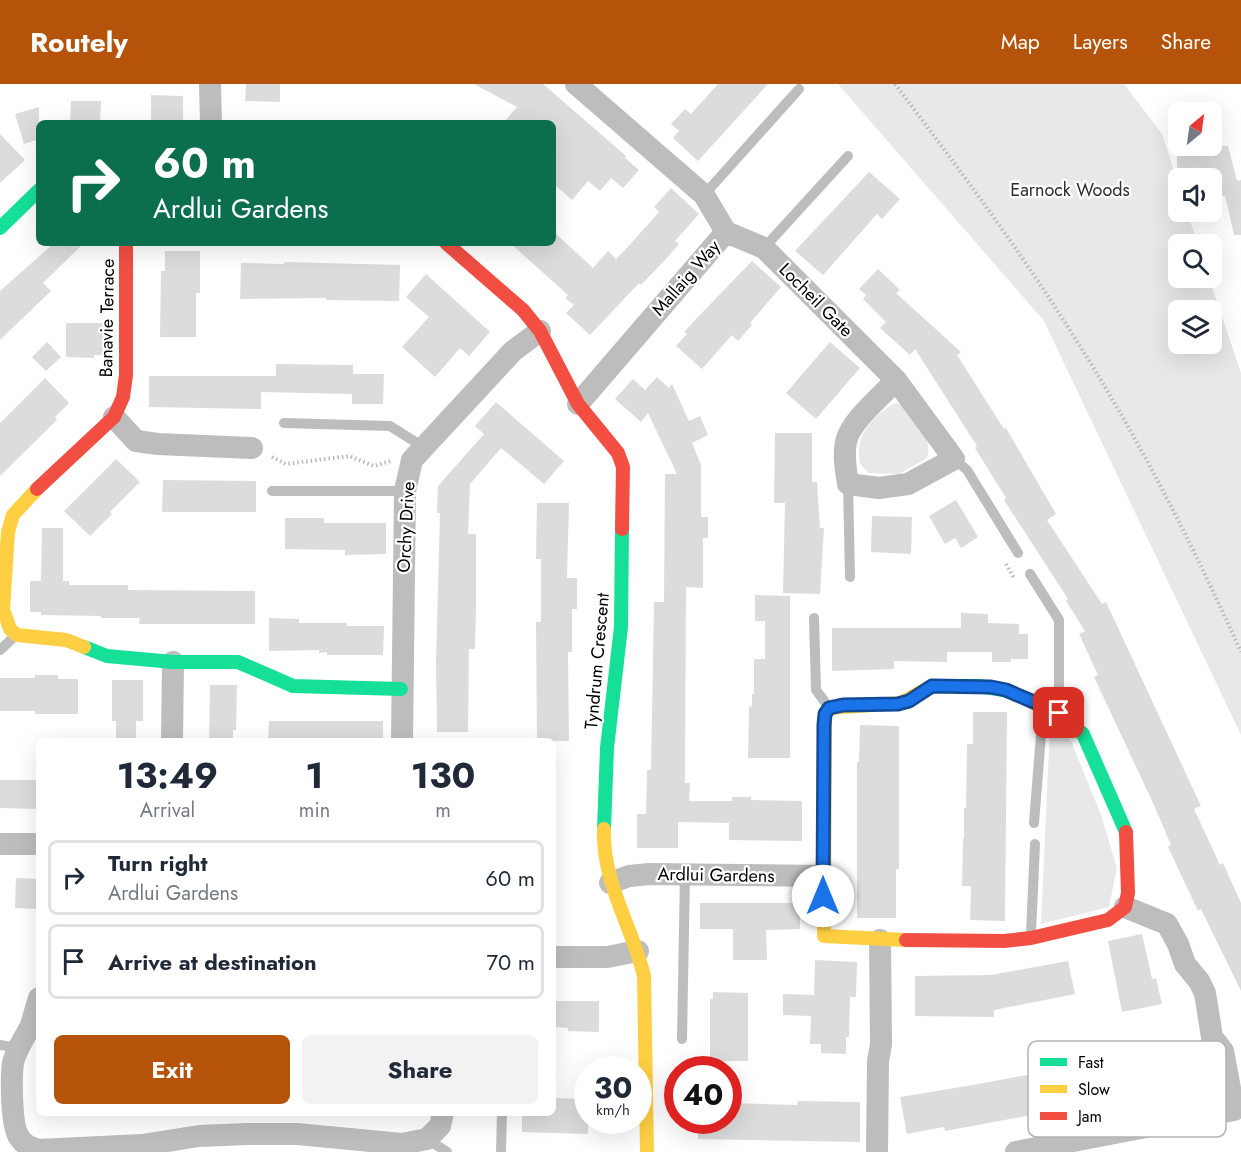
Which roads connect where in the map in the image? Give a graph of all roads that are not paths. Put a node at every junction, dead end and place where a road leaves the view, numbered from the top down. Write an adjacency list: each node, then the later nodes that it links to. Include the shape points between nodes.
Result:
1 (210, 84): 4 (street)
2 (576, 84): 7 (street, Mallaig Way)
3 (799, 89): 7 (lane)
4 (211, 120)
5 (848, 156): 12 (lane)
6 (36, 193): 8 (street)
7 (704, 195): 9 (street, Mallaig Way)
8 (0, 228)
9 (726, 231): 12 (street, Locheil Gate); 15 (street, Mallaig Way)
10 (126, 246): 16 (street, Banavie Terrace, via 126,375 123,397)
11 (449, 246): 13 (street, Tyndrum Crescent, via 523,310)
12 (764, 248): 14 (street, Locheil Gate)
13 (540, 330): 15 (street, Tyndrum Crescent); 19 (street, Orchy Drive, via 513,351)
14 (896, 380): 20 (street, Locheil Gate); 21 (street, via 853,426 846,440)
15 (578, 404): 43 (street, Tyndrum Crescent, via 614,447 623,467 621,627 607,748 603,848)
16 (114, 417): 18 (street, via 136,441); 28 (street, Banavie Terrace, via 13,515 8,532 3,609 10,629)
17 (284, 423): 19 (lane, via 390,426)
18 (252, 448)
19 (418, 454): 23 (street, Orchy Drive)
20 (954, 459): 21 (street, via 908,484 879,488); 24 (lane, via 967,470)
21 (848, 484): 26 (lane)
22 (272, 491): 23 (lane)
23 (405, 491): 31 (street, Orchy Drive)
24 (1018, 552)
25 (1030, 574): 34 (lane, via 1059,620)
26 (850, 577)
27 (814, 618): 33 (lane, via 816,690)
28 (17, 635): 29 (lane); 30 (street, via 66,640 107,656)
29 (0, 650)
30 (173, 662): 31 (street, via 238,662 293,686); 35 (street)
31 (401, 688): 36 (street, Orchy Drive)
32 (1043, 707): 33 (street, via 991,687 932,686 898,704); 34 (street); 37 (lane)
33 (829, 708): 42 (street, via 824,725)
34 (1059, 713): 44 (street, via 1083,734 1123,821 1128,837)
35 (172, 738)
36 (402, 738)
37 (1034, 824)
38 (0, 844): 39 (street)
39 (36, 844)
40 (1035, 844): 45 (lane)
41 (685, 874): 42 (street, Ardlui Gardens); 43 (street, Ardlui Gardens, via 629,876); 50 (lane)
42 (823, 876): 46 (street, via 824,936)
43 (610, 883): 47 (street, Tyndrum Crescent)
44 (1125, 907): 45 (street, via 1108,920); 51 (street, via 1167,924 1185,964 1205,993)
45 (1031, 938): 46 (street)
46 (880, 939): 62 (street)
47 (638, 951): 48 (street, via 607,957); 59 (street, Tyndrum Crescent, via 644,976)
48 (556, 957)
49 (36, 1008): 52 (street, via 30,1027)
50 (682, 1039)
51 (1215, 1041)
52 (9, 1047): 58 (street, via 17,1136 38,1150 247,1134 297,1134 402,1144)
53 (1226, 1068): 54 (street, via 1234,1110)
54 (1226, 1112)
55 (442, 1116): 58 (street, via 440,1126)
56 (502, 1116): 61 (lane)
57 (1094, 1137): 63 (street)
58 (427, 1139): 60 (lane)
59 (650, 1148)
60 (447, 1152)
61 (501, 1152)
62 (877, 1152)
63 (1016, 1152)

